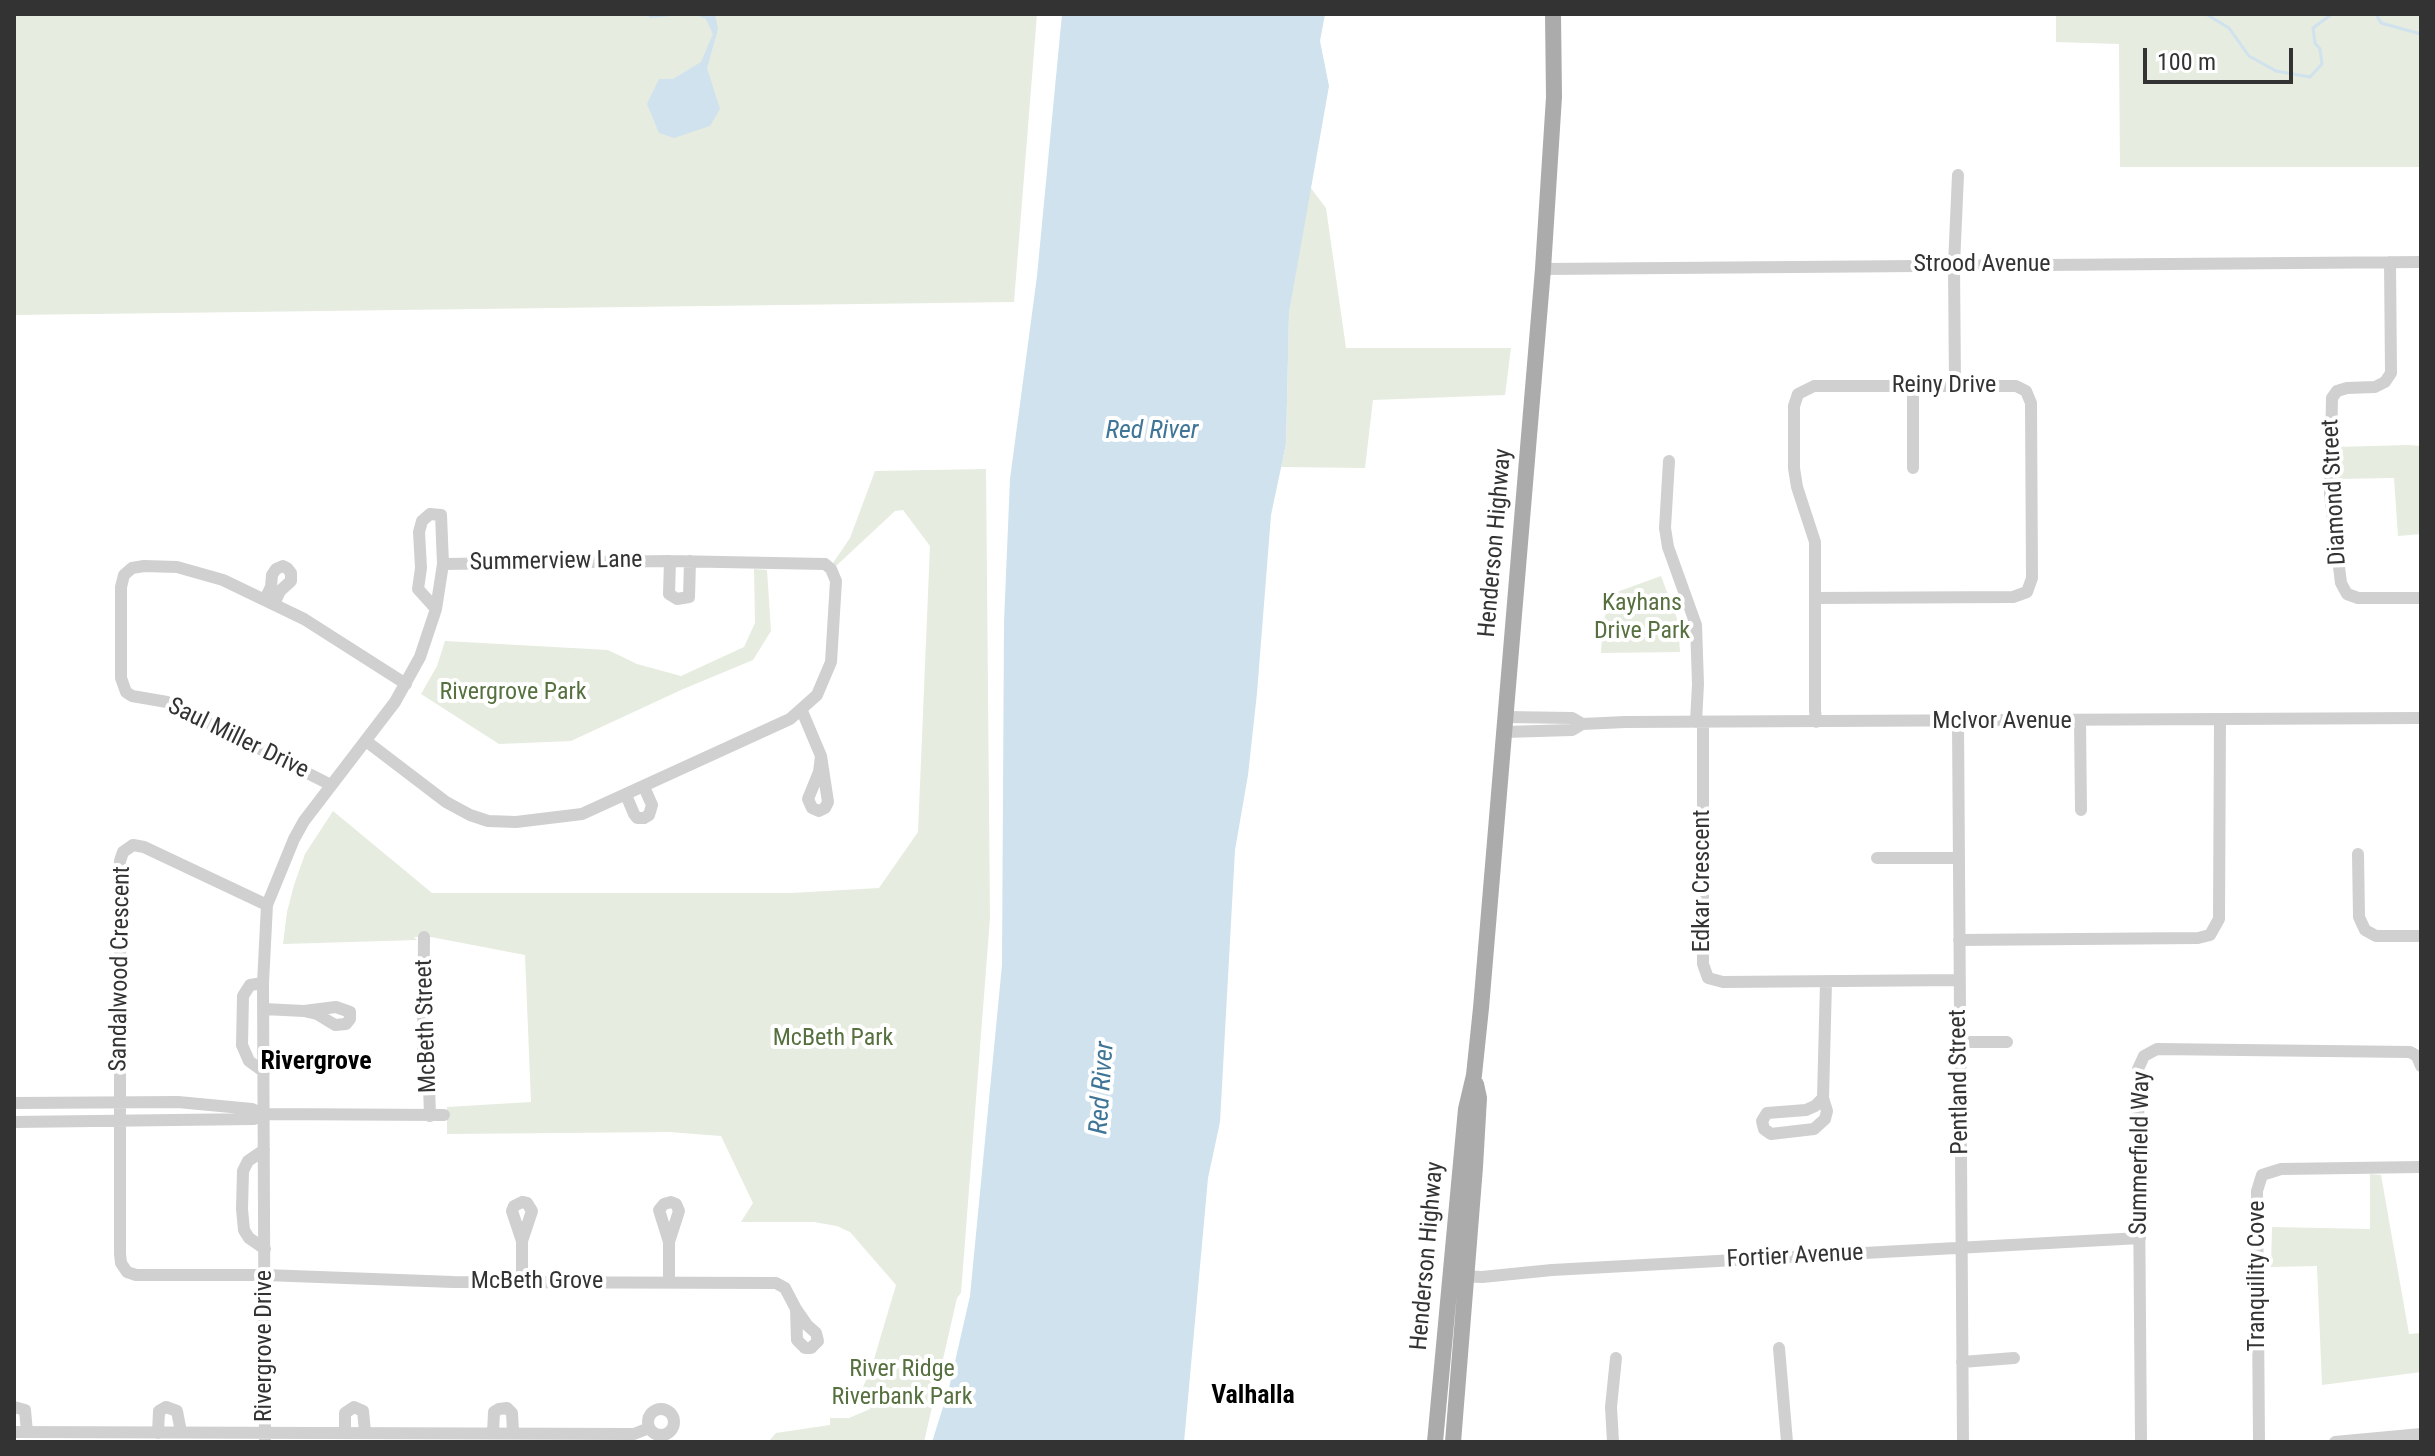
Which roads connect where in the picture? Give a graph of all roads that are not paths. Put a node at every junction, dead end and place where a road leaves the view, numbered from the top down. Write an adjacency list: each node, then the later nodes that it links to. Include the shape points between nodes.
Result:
1 (1553, 14): 6 (main road, Henderson Highway, via 1554,97)
2 (1958, 175): 5 (street)
3 (2390, 262): 4 (street, Strood Avenue); 5 (street, Strood Avenue); 15 (street, Diamond Street, via 2391,373 2375,387 2347,388 2332,398 2330,495 2341,583 2347,594)
4 (2421, 262)
5 (1954, 265): 6 (street, Strood Avenue); 8 (street)
6 (1543, 269): 25 (main road, Henderson Highway)
7 (1913, 385): 8 (street, Reiny Drive); 10 (street); 14 (street, Reiny Drive, via 1814,386 1798,394 1794,468 1815,542)
8 (1955, 385): 14 (street, Reiny Drive, via 2016,386 2026,391 2031,403 2032,578 2027,592 2013,597)
9 (1669, 461): 22 (street, via 1665,528 1696,625)
10 (1913, 468)
11 (670, 561): 12 (street, Summerview Lane); 12 (street, Summerview Lane, via 669,594 677,599 689,597); 13 (street, Summerview Lane)
12 (690, 561): 18 (street, Summerview Lane, via 818,563 831,569 836,581 831,662 817,695)
13 (443, 564): 16 (street, Rivergrove Drive); 16 (street, Rivergrove Drive, via 441,515 430,514 419,532 418,589)
14 (1815, 598): 23 (street, Reiny Drive)
15 (2421, 598)
16 (436, 609): 17 (street, Rivergrove Drive)
17 (406, 684): 26 (street, Rivergrove Drive); 28 (street, Saul Miller Drive, via 304,619 198,572 132,568 124,575 123,686 132,696 167,702)
18 (802, 711): 27 (street); 29 (street, Summerview Lane)
19 (2421, 718): 20 (street, McIvor Avenue)
20 (2220, 720): 21 (street, McIvor Avenue); 38 (street, via 2219,919 2210,935)
21 (2080, 721): 24 (street, McIvor Avenue); 31 (street)
22 (1699, 722): 23 (street, McIvor Avenue); 25 (street, McIvor Avenue, via 1582,724 1572,730); 40 (street, Edkar Crescent, via 1704,971 1708,978 1723,982)
23 (1816, 722): 24 (street, McIvor Avenue)
24 (1958, 722): 34 (street, Pentland Street)
25 (1505, 725): 48 (main road, Henderson Highway)
26 (366, 741): 28 (street, Rivergrove Drive); 30 (street, Summerview Lane, via 446,802 488,821 582,814)
27 (821, 756)
28 (331, 785): 35 (street, Rivergrove Drive, via 294,839)
29 (644, 787): 30 (street, Summerview Lane); 30 (street, via 652,810 644,818 637,818)
30 (626, 795)
31 (2081, 810)
32 (2358, 854): 36 (street, via 2359,917 2365,930 2376,936)
33 (1877, 858): 34 (street)
34 (1959, 858): 38 (street, Pentland Street)
35 (267, 905): 41 (street, Rivergrove Drive); 50 (street, Sandalwood Crescent, via 144,847 133,845 123,852)
36 (2421, 936)
37 (424, 937): 54 (street, McBeth Street, via 423,1054)
38 (1959, 940): 39 (street, Pentland Street)
39 (1959, 980): 40 (street, Edkar Crescent); 44 (street, Pentland Street)
40 (1826, 982): 49 (street)
41 (263, 983): 42 (street, Rivergrove Drive); 47 (street, via 250,985 243,996 242,1045 249,1061)
42 (264, 1009): 43 (street); 47 (street, Rivergrove Drive)
43 (304, 1011)
44 (1960, 1042): 45 (street); 63 (street, Pentland Street)
45 (2007, 1042)
46 (2421, 1066): 59 (street, Summerfield Way, via 2410,1052 2157,1049 2144,1056 2138,1069)
47 (264, 1072): 52 (street, Rivergrove Drive)
48 (1474, 1075): 65 (main road, Henderson Highway); 66 (main road, Henderson Highway, via 1479,1098)
49 (1823, 1098): 49 (street, via 1825,1119 1814,1129 1771,1134 1764,1129 1767,1113 1806,1110)
50 (120, 1102): 51 (street); 52 (street, via 178,1102); 55 (street)
51 (14, 1103)
52 (263, 1114): 54 (street); 55 (street, via 254,1119); 57 (street, Rivergrove Drive)
53 (444, 1115): 54 (street)
54 (430, 1116)
55 (121, 1121): 56 (street); 64 (street, McBeth Grove, via 120,1254 127,1272)
56 (14, 1122)
57 (264, 1150): 62 (street, Rivergrove Drive); 62 (street, Rivergrove Drive, via 243,1171 242,1209 244,1230)
58 (2421, 1167): 94 (street, Tranquility Cove, via 2281,1169 2262,1175 2257,1191)
59 (2140, 1238): 63 (street, Fortier Avenue); 93 (street, Summerfield Way)
60 (522, 1241): 67 (street)
61 (669, 1242): 68 (street)
62 (265, 1249): 64 (street, Rivergrove Drive)
63 (1962, 1249): 66 (street, Fortier Avenue); 73 (street, Pentland Street)
64 (265, 1275): 67 (street, McBeth Grove); 85 (street, Rivergrove Drive)
65 (1450, 1275): 66 (street, Fortier Avenue); 88 (main road, Henderson Highway)
66 (1468, 1276): 89 (main road, Henderson Highway)
67 (522, 1282): 68 (street, McBeth Grove)
68 (669, 1282): 69 (street, McBeth Grove, via 776,1283 785,1288)
69 (796, 1309)
70 (1779, 1348): 91 (street)
71 (1616, 1358): 90 (street)
72 (2014, 1358): 73 (street)
73 (1962, 1362): 92 (street, Pentland Street)
74 (14, 1407): 76 (street, via 25,1410)
75 (649, 1428): 86 (street)
76 (21, 1432): 84 (street)
77 (181, 1432): 80 (street); 80 (street, via 177,1411 166,1407 159,1411); 85 (street)
78 (365, 1432): 81 (street); 81 (street, via 363,1411 354,1407 345,1413); 82 (street)
79 (513, 1432): 82 (street); 82 (street, via 507,1408 494,1412); 86 (street)
80 (158, 1433): 84 (street)
81 (345, 1433): 85 (street)
82 (493, 1433)
83 (2421, 1434): 87 (street)
84 (111, 1437)
85 (265, 1438)
86 (634, 1438)
87 (2363, 1441): 95 (street)
88 (1435, 1442)
89 (1453, 1442)
90 (1613, 1442)
91 (1787, 1442)
92 (1963, 1442)
93 (2141, 1442)
94 (2259, 1442)
95 (2335, 1442)

